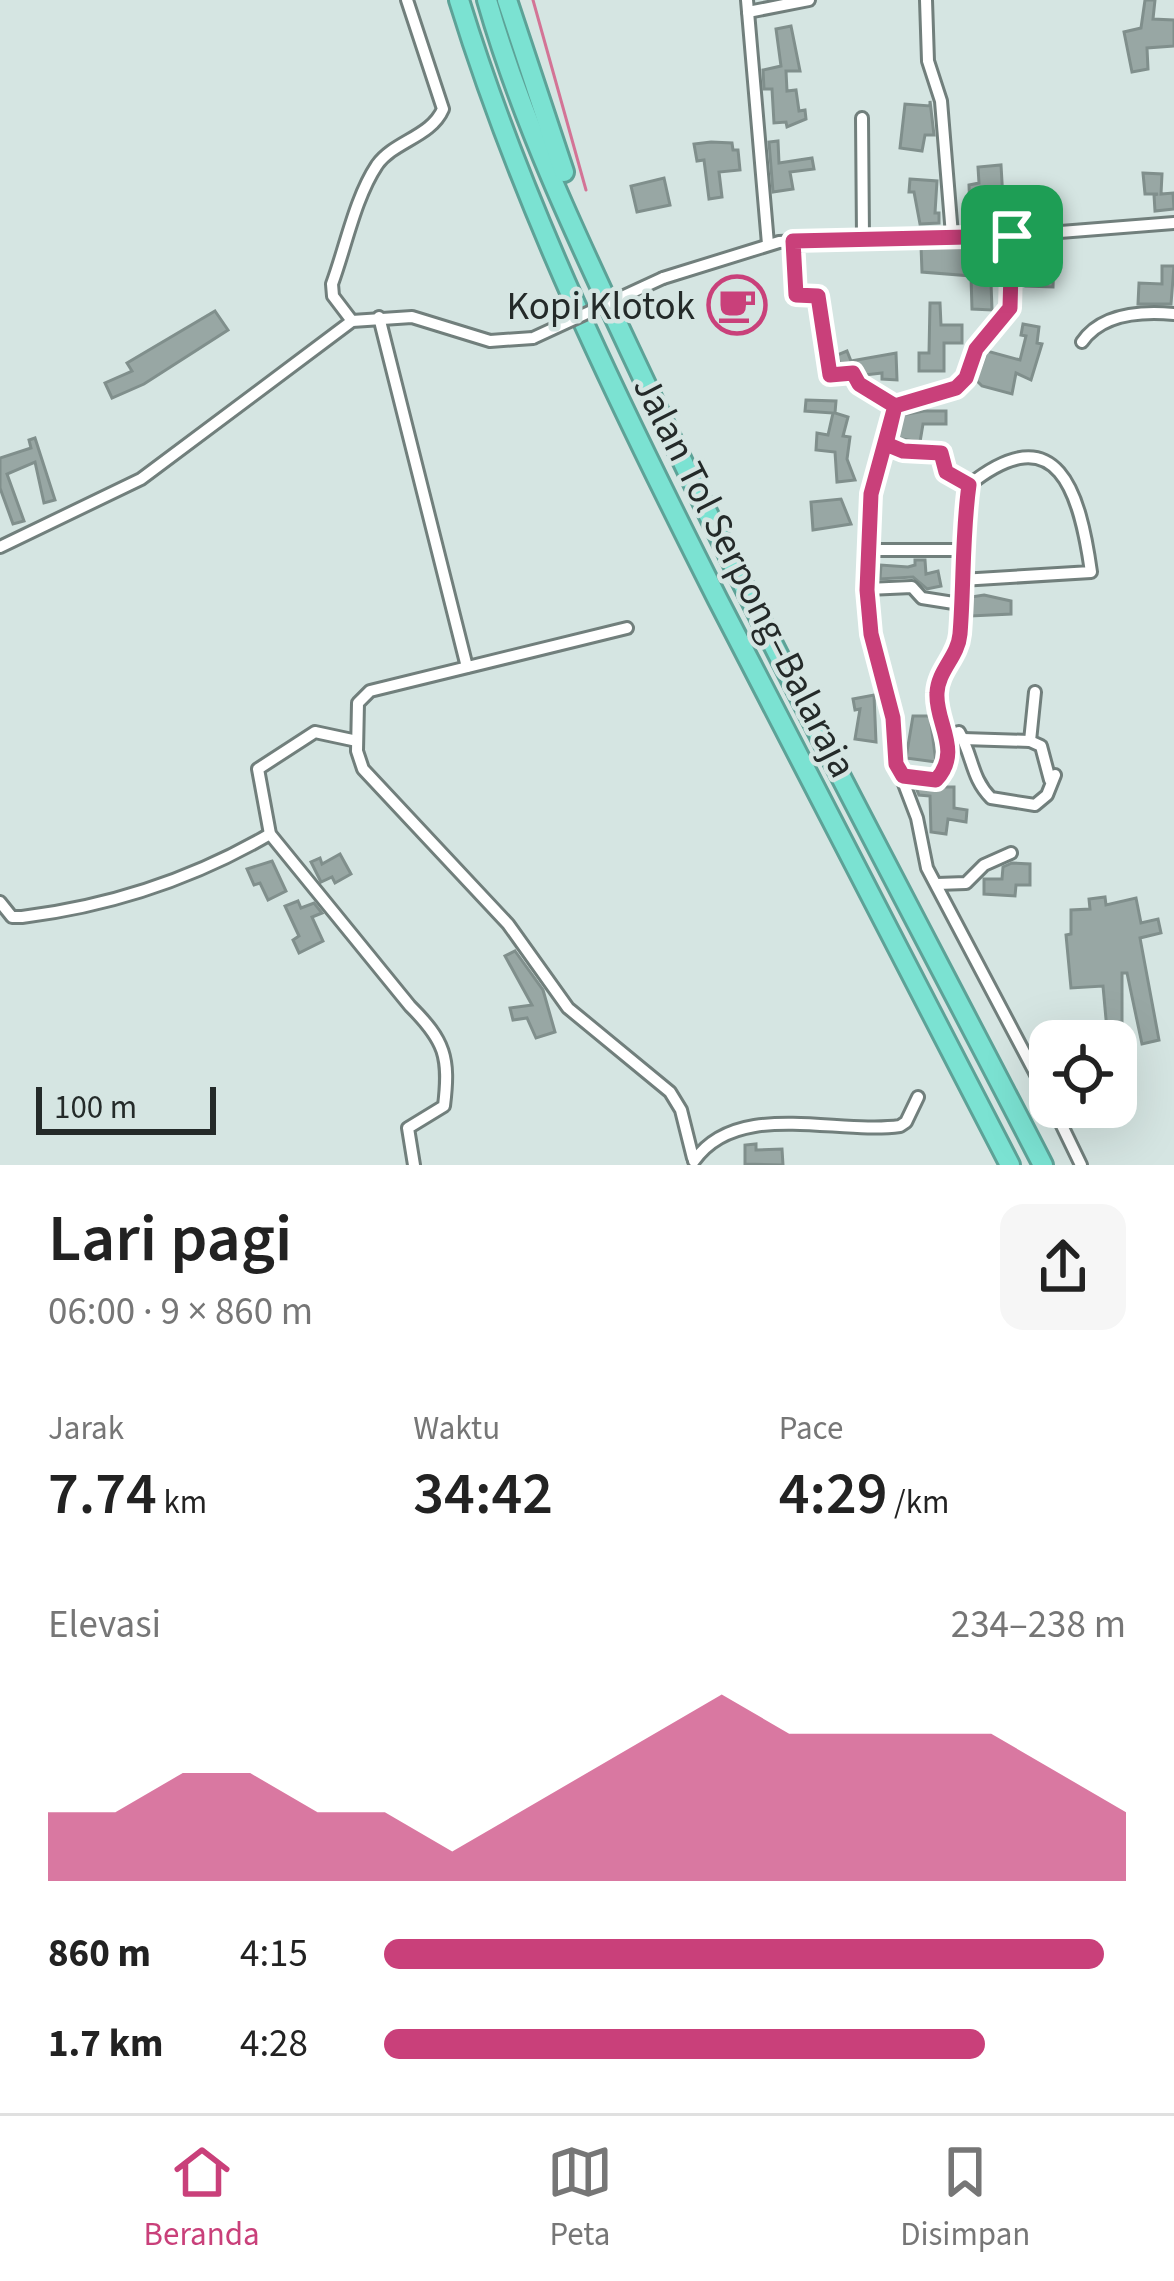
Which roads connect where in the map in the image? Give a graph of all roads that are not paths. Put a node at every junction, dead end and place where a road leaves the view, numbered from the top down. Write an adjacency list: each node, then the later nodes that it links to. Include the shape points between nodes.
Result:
1 (407, 0): 18 (street, via 443,109 439,120 389,153 368,185 332,284)
2 (459, 0): 46 (highway, Jalan Tol Serpong–Balaraja, via 491,105 576,306)
3 (487, 0): 15 (highway, Jalan Tol Serpong–Balaraja)
4 (507, 0): 15 (highway)
5 (809, 0): 7 (street)
6 (926, 0): 10 (street)
7 (748, 6): 14 (street)
8 (862, 118): 12 (street)
9 (1174, 224): 11 (street)
10 (952, 235): 11 (street); 12 (street)
11 (1012, 236): 20 (street, via 1010,308 976,349 966,378)
12 (862, 237): 13 (street)
13 (793, 241): 14 (street); 20 (street, via 796,295 818,296 830,375 853,373)
14 (768, 244): 17 (street, bridge, via 663,278 533,338 490,341 436,322)
15 (604, 294): 47 (highway, Jalan Tol Serpong–Balaraja, via 692,482)
16 (1174, 314): 19 (street, via 1108,320)
17 (379, 317): 18 (street); 30 (street)
18 (352, 321): 23 (street, via 141,479)
19 (1082, 342)
20 (895, 406): 21 (street)
21 (886, 444): 22 (street, via 941,453 946,472); 24 (street, via 871,494)
22 (969, 485): 25 (street); 26 (street, via 1022,454 1051,464 1071,491 1091,572)
23 (0, 547)
24 (869, 550): 25 (street); 27 (street)
25 (961, 550): 26 (street)
26 (961, 580): 28 (street)
27 (867, 590): 28 (street, via 912,587 922,598); 36 (street)
28 (960, 604): 32 (street, via 956,652 937,687)
29 (627, 628): 30 (street)
30 (467, 668): 34 (street, via 363,695)
31 (1035, 692): 35 (street)
32 (949, 736): 33 (street, via 959,732); 36 (street, via 939,778)
33 (963, 739): 35 (street); 35 (street, via 972,776 991,798 1035,805 1053,779 1041,746)
34 (357, 741): 37 (street, via 315,732 258,769); 44 (street, via 363,769 508,924 552,990 670,1092)
35 (1030, 741)
36 (903, 776): 39 (street)
37 (270, 834): 40 (street, via 131,896 22,917); 45 (street, via 446,1049 444,1106 408,1128)
38 (1011, 853): 39 (street, via 966,884)
39 (937, 884): 41 (street)
40 (0, 902)
41 (1029, 1060)
42 (918, 1097): 44 (street, via 900,1126 755,1126)
43 (1063, 1128): 48 (street)
44 (694, 1162)
45 (414, 1165)
46 (1010, 1165)
47 (1043, 1165)
48 (1081, 1165)

